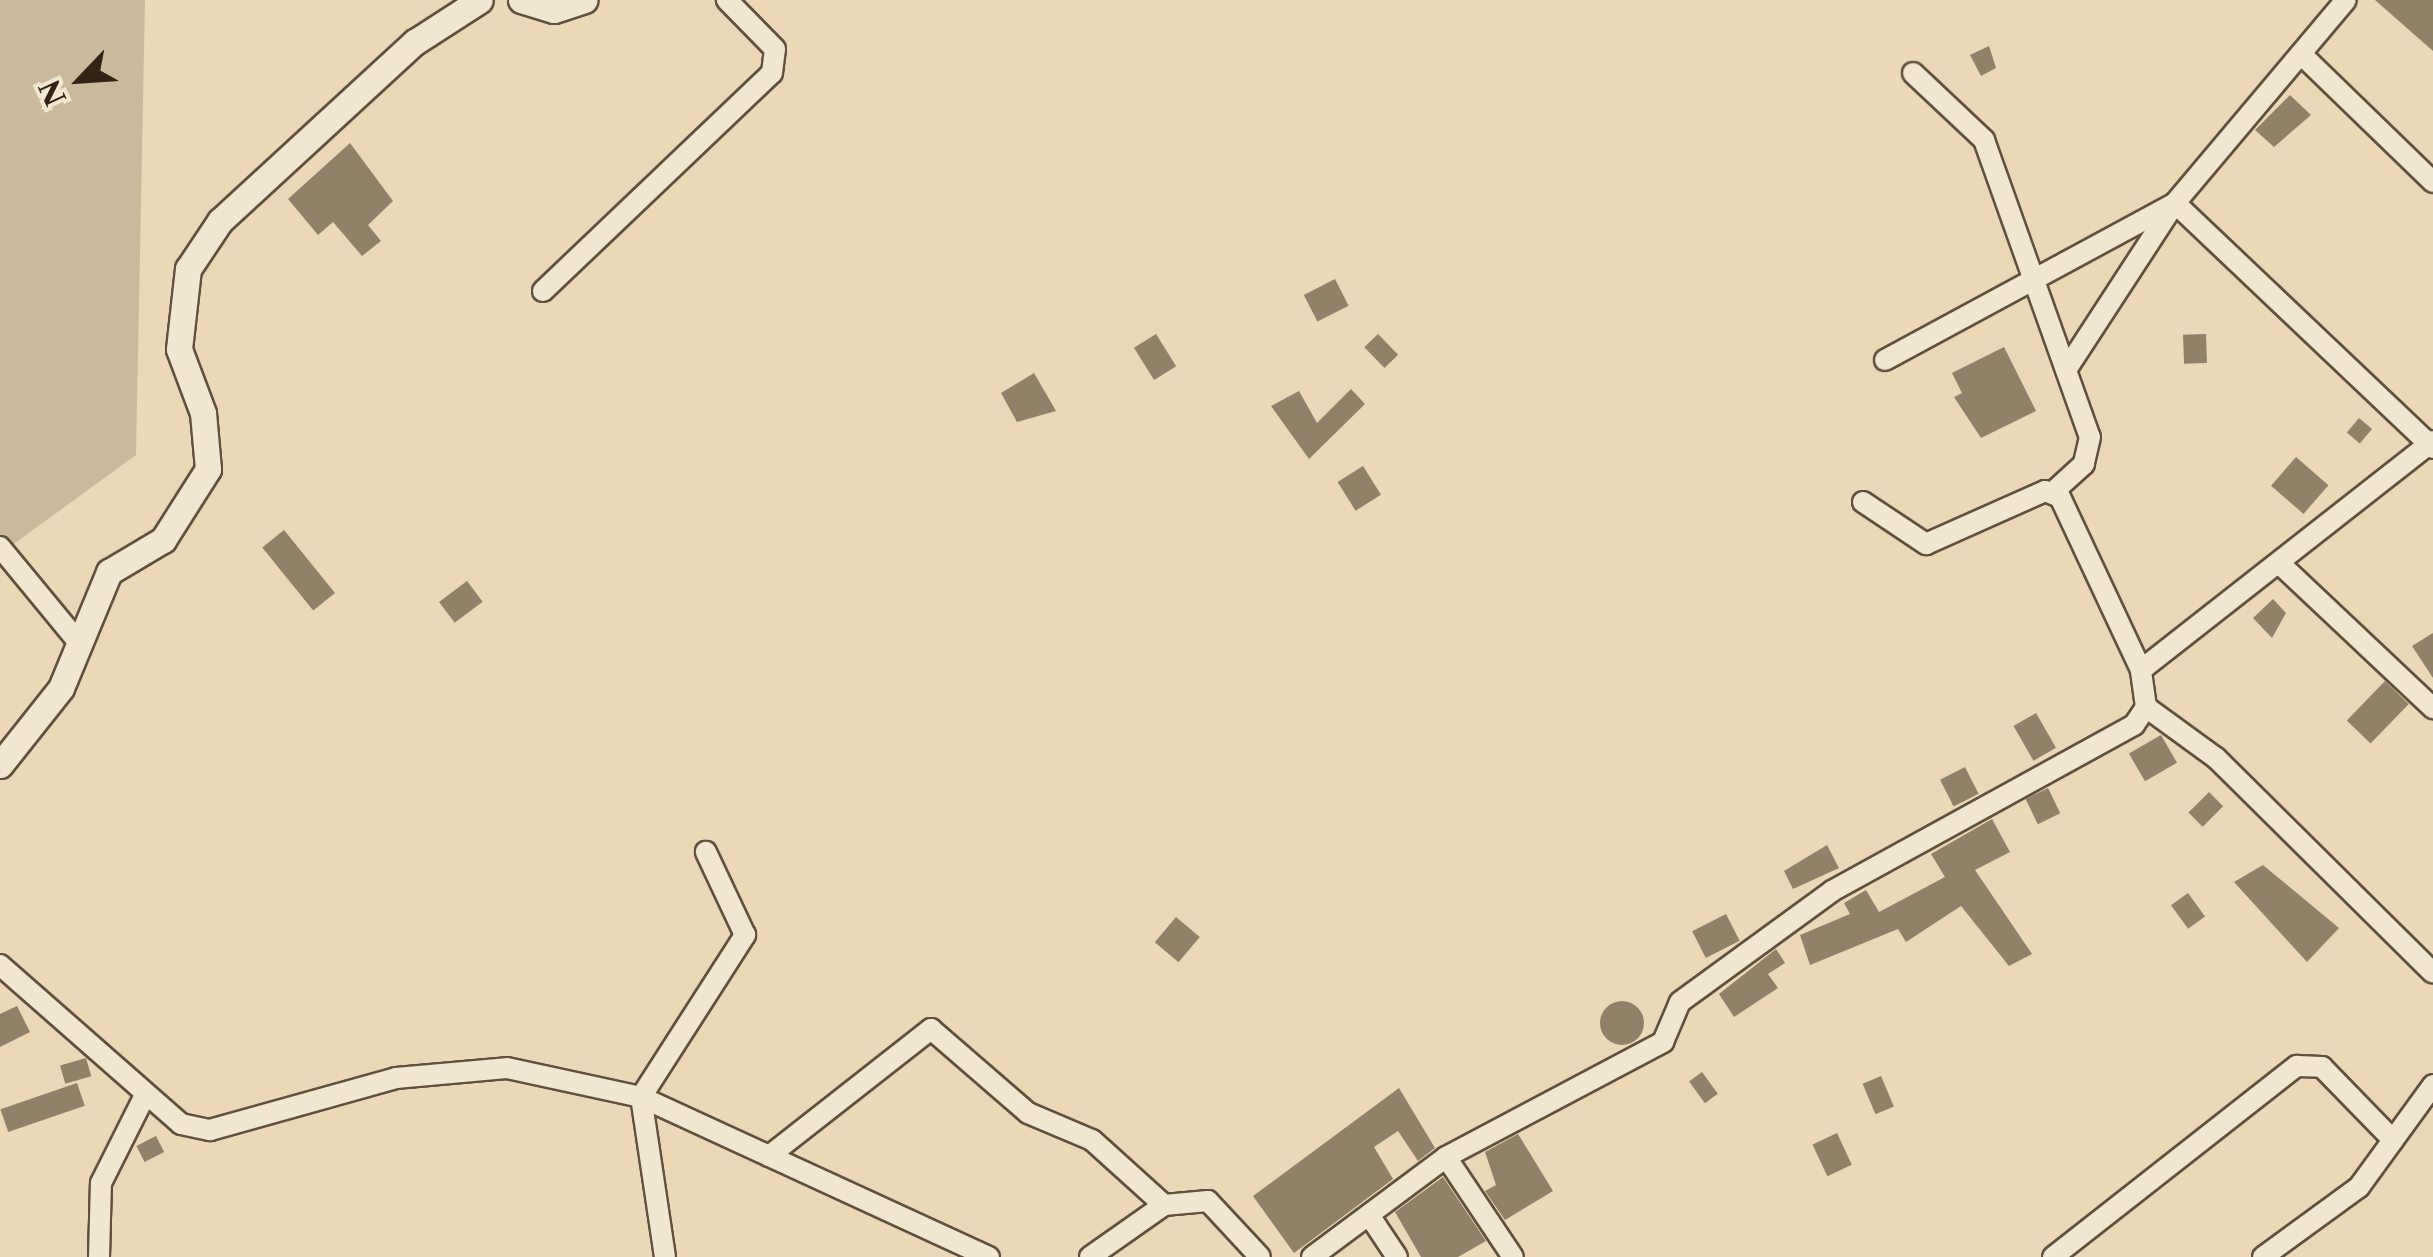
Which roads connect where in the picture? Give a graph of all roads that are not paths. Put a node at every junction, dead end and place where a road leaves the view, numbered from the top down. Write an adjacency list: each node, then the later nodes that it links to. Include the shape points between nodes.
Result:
1 (480, 0): 19 (street, via 414,42 248,196 188,270 176,308 179,349 203,413 208,469 163,540 109,572)
2 (521, 0): 3 (street, via 554,10)
3 (584, 0)
4 (727, 0): 11 (street, via 775,48 772,73)
5 (2346, 0): 6 (street)
6 (2303, 56): 8 (street); 9 (street)
7 (1914, 73): 10 (street, via 1984,140)
8 (2433, 182)
9 (2175, 202): 10 (street); 13 (street); 14 (street)
10 (2033, 277): 12 (street); 13 (street)
11 (542, 291)
12 (1885, 360)
13 (2066, 370): 15 (street, via 2089,455)
14 (2432, 445): 18 (street)
15 (2052, 493): 16 (street, via 1926,544); 20 (street)
16 (1863, 502)
17 (0, 547): 19 (street)
18 (2279, 563): 20 (street); 22 (street)
19 (79, 643): 23 (street, via 38,728)
20 (2141, 670): 21 (street)
21 (2146, 707): 26 (street, via 2216,758); 32 (street, via 2134,724 1939,839 1832,891 1680,1002 1663,1042 1622,1070 1560,1090)
22 (2433, 708)
23 (0, 765)
24 (706, 852): 28 (street, via 742,915 743,945)
25 (0, 966): 29 (street)
26 (2433, 973)
27 (2433, 1085): 30 (street)
28 (641, 1098): 29 (street, via 507,1068 396,1078 210,1130); 31 (street); 36 (street)
29 (143, 1099): 35 (street, via 102,1183)
30 (2393, 1140): 43 (street, via 2322,1067 2297,1066); 44 (street, via 2358,1187)
31 (769, 1156): 33 (street, via 932,1029 1028,1112 1092,1140); 37 (street)
32 (1446, 1157): 34 (street); 42 (street)
33 (1164, 1204): 38 (street); 39 (street, via 1208,1202)
34 (1369, 1215): 40 (street); 41 (street)
35 (99, 1257)
36 (665, 1257)
37 (989, 1257)
38 (1090, 1257)
39 (1260, 1257)
40 (1312, 1257)
41 (1397, 1257)
42 (1512, 1257)
43 (2053, 1257)
44 (2263, 1257)

